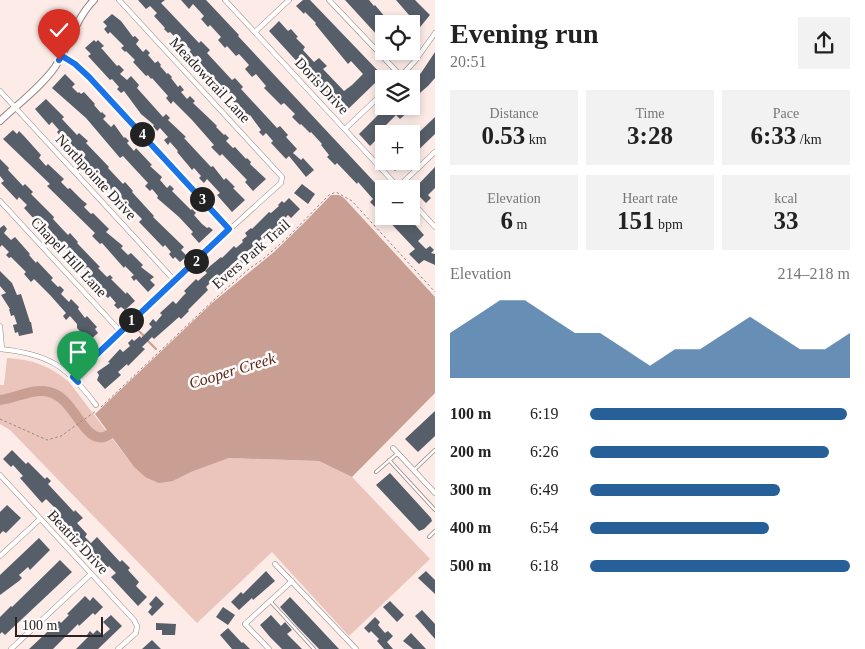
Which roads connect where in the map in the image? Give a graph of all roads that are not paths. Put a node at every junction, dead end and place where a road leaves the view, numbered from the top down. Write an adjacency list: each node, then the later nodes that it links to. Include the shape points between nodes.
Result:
1 (94, 0): 8 (street)
2 (119, 0): 22 (street, Meadowtrail Lane, via 282,177 281,182)
3 (225, 0): 6 (street, Doris Drive)
4 (289, 0): 6 (street)
5 (329, 0): 9 (street)
6 (255, 32): 15 (street, Doris Drive)
7 (435, 33): 10 (street)
8 (62, 56): 13 (street); 22 (street, via 89,77)
9 (393, 70)
10 (406, 70)
11 (0, 91): 13 (street, Northpointe Drive)
12 (375, 101): 15 (street)
13 (15, 107): 14 (street); 23 (street, Northpointe Drive)
14 (0, 121)
15 (345, 129): 17 (street, Doris Drive)
16 (435, 152): 18 (street)
17 (392, 180)
18 (407, 180)
19 (0, 201): 25 (street, Chapel Hill Lane)
20 (420, 211): 21 (street)
21 (435, 227)
22 (229, 229): 23 (street)
23 (174, 280): 25 (street)
24 (0, 326): 26 (street)
25 (120, 331): 27 (street)
26 (1, 349): 27 (street, via 40,356)
27 (73, 377): 28 (street)
28 (96, 405)
29 (393, 448): 31 (street)
30 (435, 450): 33 (lane)
31 (398, 453): 32 (lane); 33 (street)
32 (389, 460): 34 (lane); 37 (lane)
33 (414, 470): 36 (street)
34 (376, 472)
35 (0, 475): 38 (street, Beatriz Drive)
36 (435, 494)
37 (435, 510)
38 (40, 519): 41 (street); 43 (street, Beatriz Drive)
39 (435, 532): 40 (lane)
40 (429, 537)
41 (0, 556)
42 (276, 564): 44 (street)
43 (91, 574): 47 (street); 48 (street, Beatriz Drive, via 137,626 136,633)
44 (292, 581): 45 (street); 46 (street)
45 (270, 601): 49 (street, via 245,624); 50 (lane)
46 (353, 648)
47 (11, 649)
48 (118, 649)
49 (268, 649)
50 (314, 649)

